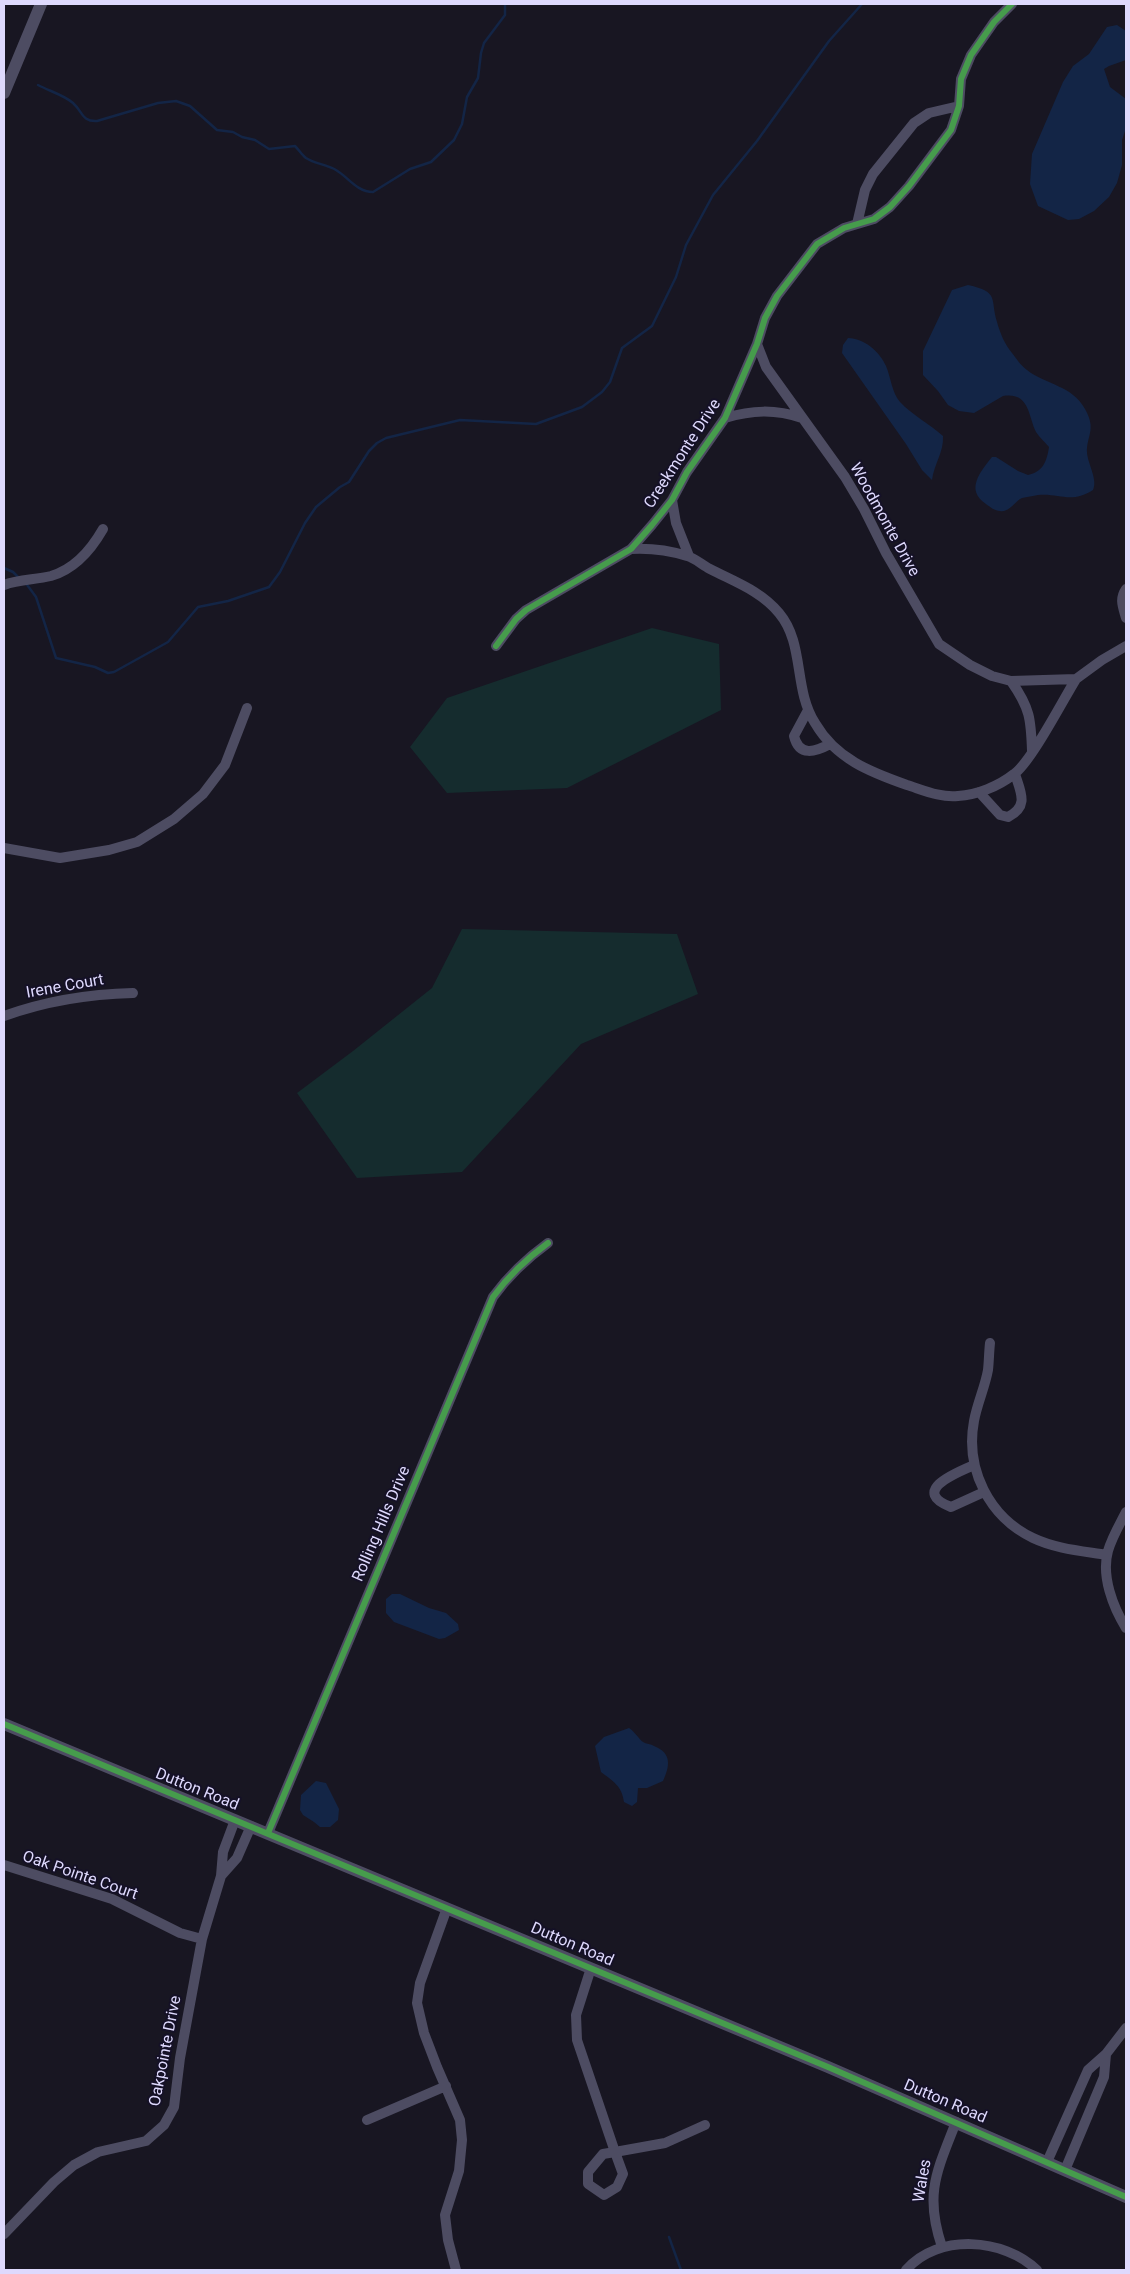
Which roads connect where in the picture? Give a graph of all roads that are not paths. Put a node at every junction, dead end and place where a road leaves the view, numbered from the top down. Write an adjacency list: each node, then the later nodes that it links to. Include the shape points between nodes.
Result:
1 (42, 4): 3 (street)
2 (1012, 4): 4 (street, Creekmonte Drive, via 994,22 972,55 961,79)
3 (4, 93)
4 (959, 106): 5 (street, Creekmonte Drive, via 951,130 910,186 890,208 874,219); 5 (street, via 929,113 914,123 873,174 865,190)
5 (857, 224): 6 (street, Creekmonte Drive, via 826,237 818,244 770,306)
6 (756, 344): 7 (street, Creekmonte Drive); 8 (street, Woodmonte Drive, via 766,366)
7 (725, 418): 8 (street, Creekmonte Drive, via 761,410); 9 (street, Creekmonte Drive, via 686,472)
8 (802, 418): 19 (street, Woodmonte Drive, via 845,477 938,644 992,676)
9 (672, 500): 11 (street, Creekmonte Drive); 12 (street, Creekmonte Drive, via 676,522)
10 (103, 529): 13 (street, via 91,549 70,567 52,575)
11 (631, 549): 12 (street, via 653,548); 16 (street, Creekmonte Drive, via 526,610)
12 (689, 556): 21 (street, via 748,587 781,615 792,634 800,687)
13 (4, 585)
14 (1126, 589): 15 (street, via 1122,596)
15 (1126, 618)
16 (496, 646)
17 (1126, 646): 18 (street)
18 (1076, 679): 19 (street, Woodmonte Drive); 23 (street)
19 (1012, 681): 23 (street, via 1024,698 1032,721)
20 (248, 708): 26 (street, via 225,765 203,794 174,819 137,842 60,858)
21 (808, 710): 22 (street); 22 (street, via 794,736 796,744 811,752)
22 (830, 744): 25 (street, via 873,774 928,792 957,796)
23 (1032, 752): 24 (street)
24 (1015, 774): 25 (street); 25 (street, via 1021,805 1008,817 1000,815)
25 (979, 792)
26 (4, 848)
27 (133, 993): 28 (street, Irene Court, via 83,996 36,1004)
28 (4, 1016)
29 (548, 1243): 39 (street, Rolling Hills Drive, via 526,1258 494,1297)
30 (990, 1343): 31 (street, via 988,1370 974,1421)
31 (974, 1465): 32 (street); 32 (street, via 940,1481 936,1495 940,1503 951,1507)
32 (984, 1492): 34 (street, via 1000,1513 1034,1538)
33 (1126, 1512): 34 (street)
34 (1107, 1556): 35 (street, via 1112,1600)
35 (1126, 1628)
36 (4, 1724): 37 (street, Dutton Road)
37 (236, 1820): 38 (street, Dutton Road); 40 (street, Oakpointe Drive)
38 (251, 1826): 39 (street, Dutton Road); 41 (street, Oakpointe Drive)
39 (268, 1833): 44 (street, Dutton Road)
40 (223, 1852): 41 (street); 43 (street, Oakpointe Drive)
41 (237, 1858): 43 (street, Oakpointe Drive)
42 (4, 1865): 45 (street, Oak Pointe Court, via 112,1899 180,1934)
43 (221, 1876): 45 (street, Oakpointe Drive)
44 (447, 1908): 46 (street, Dutton Road); 49 (street, via 420,1983 417,2003 424,2033)
45 (202, 1939): 56 (street, Oakpointe Drive, via 174,2107 164,2125 146,2142 98,2152 74,2166)
46 (591, 1968): 51 (street, Dutton Road); 52 (street, via 576,2016 577,2040 615,2152 665,2143)
47 (1124, 2035): 48 (street)
48 (1106, 2054): 53 (street, via 1088,2070); 54 (street, via 1104,2078)
49 (446, 2086): 50 (street); 58 (street, via 460,2120 462,2140 459,2171 445,2215)
50 (367, 2120)
51 (956, 2122): 53 (street, Dutton Road); 57 (street, Wales, via 939,2167 932,2199 934,2222)
52 (705, 2125)
53 (1047, 2162): 54 (street, Dutton Road)
54 (1065, 2170): 55 (street, Dutton Road)
55 (1126, 2197)
56 (4, 2234)
57 (942, 2247): 59 (street); 60 (street, via 991,2246 1020,2257)
58 (456, 2270)
59 (906, 2270)
60 (1037, 2270)

